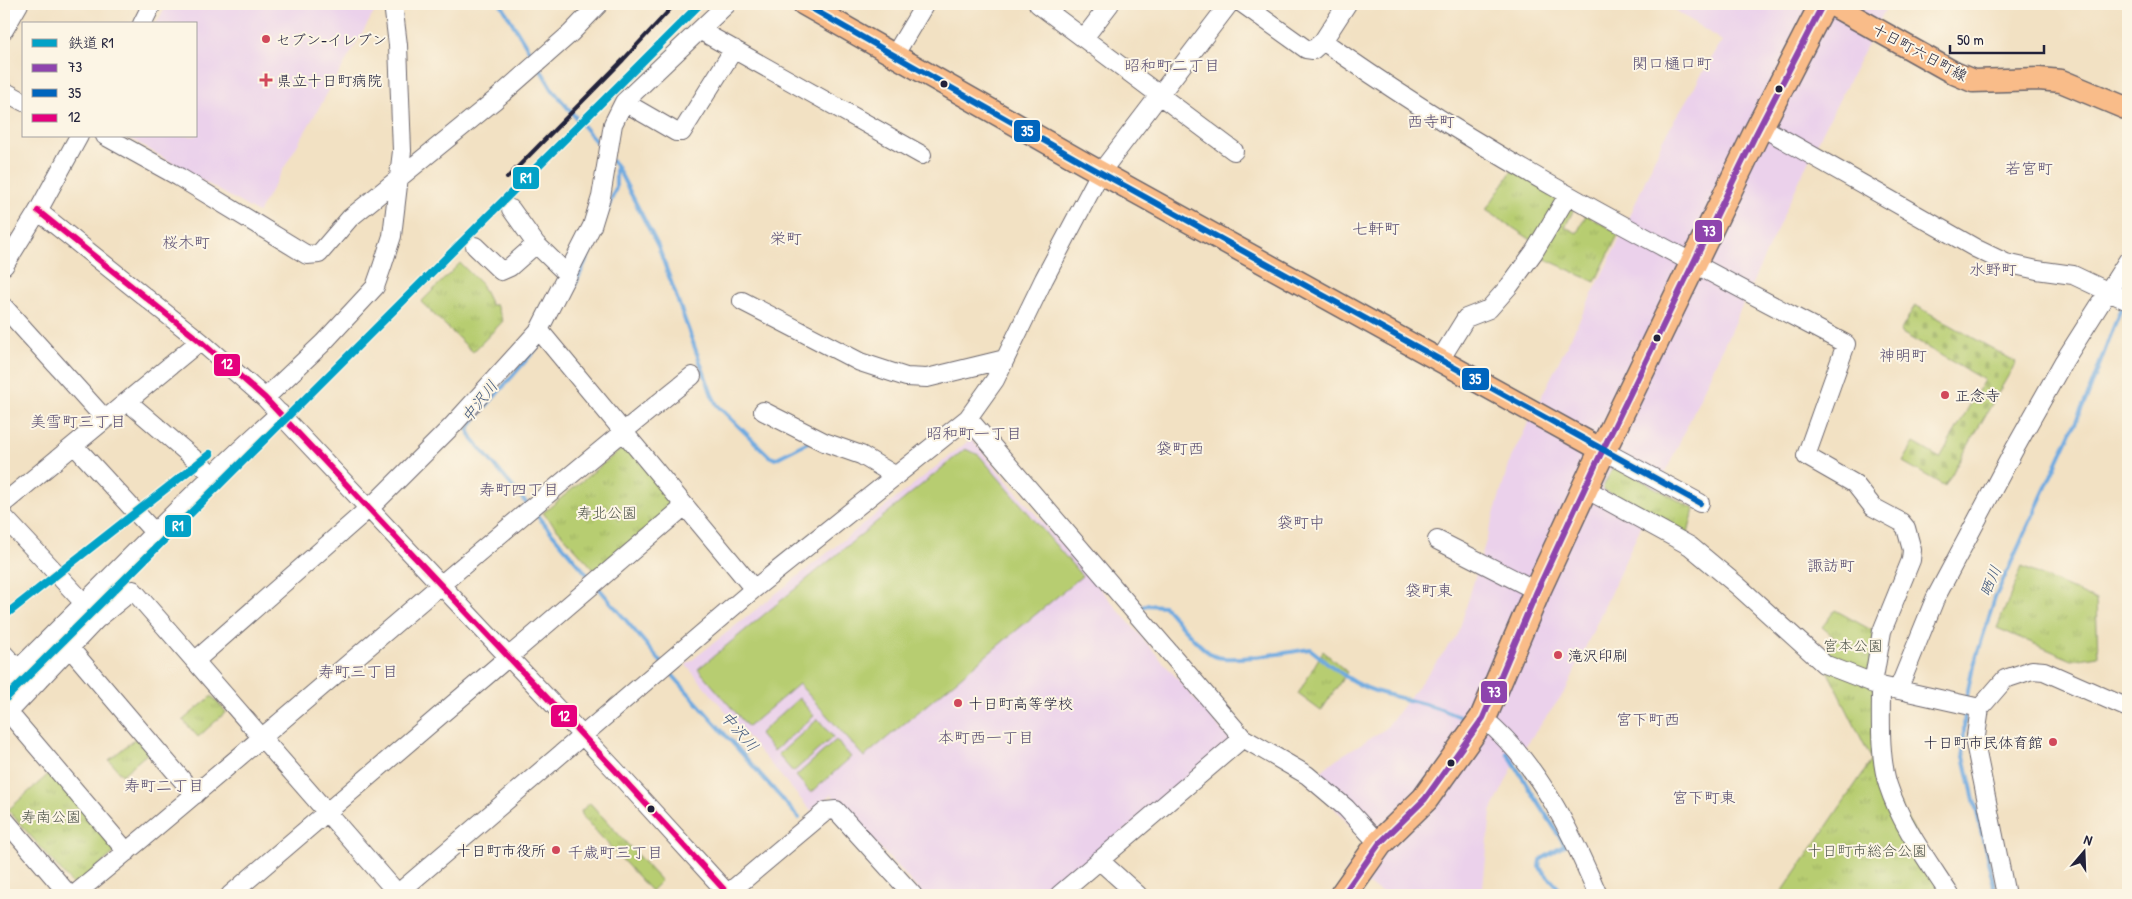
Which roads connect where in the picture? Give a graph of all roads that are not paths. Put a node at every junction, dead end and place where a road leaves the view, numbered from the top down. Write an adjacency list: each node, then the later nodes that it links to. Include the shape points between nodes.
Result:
1 (19, 4): 15 (street)
2 (152, 4): 14 (street)
3 (394, 4): 32 (street)
4 (600, 4): 32 (street, via 572,33 495,100)
5 (727, 4): 16 (street)
6 (804, 4): 20 (main road)
7 (925, 4): 20 (street)
8 (1038, 4): 17 (street)
9 (1110, 4): 17 (street)
10 (1232, 4): 18 (street, via 1306,49 1313,50); 22 (street)
11 (1347, 4): 18 (street)
12 (1823, 4): 26 (highway)
13 (1831, 4): 25 (main road, 十日町六日町線, via 1954,74 1973,81 2040,78 2061,81)
14 (143, 22)
15 (4, 30)
16 (701, 31): 19 (street); 24 (street)
17 (1084, 38): 22 (street)
18 (1323, 41): 33 (street, via 1379,81)
19 (734, 49): 24 (street, via 682,132 676,132); 30 (street)
20 (894, 56): 31 (main road)
21 (4, 91): 23 (street)
22 (1160, 94): 29 (street); 31 (street)
23 (22, 101)
24 (624, 102): 41 (street, via 613,124 601,197 592,226)
25 (2128, 109)
26 (1760, 126): 39 (highway); 42 (street, via 1976,249 2006,263 2073,275)
27 (78, 138): 35 (street)
28 (109, 138): 32 (street, via 307,254 319,254 350,218)
29 (1234, 151)
30 (922, 155)
31 (1100, 173): 47 (street); 48 (main road)
32 (401, 176): 50 (street, via 392,236 375,287)
33 (1568, 195): 39 (street); 48 (street, via 1510,285 1489,309 1466,318)
34 (511, 209): 36 (street)
35 (38, 211): 40 (street); 46 (street)
36 (536, 244): 37 (street, via 510,268 501,271); 41 (street)
37 (475, 246)
38 (2128, 260): 42 (street)
39 (1693, 263): 58 (highway); 79 (street, via 1846,344 1806,456 1855,484 1873,508 1902,522 1906,528 1912,550 1911,560 1882,631)
40 (4, 266)
41 (568, 275): 45 (street)
42 (2117, 295): 79 (street, via 2019,442)
43 (742, 301): 47 (street, via 860,362 906,377 927,378)
44 (4, 307): 55 (street)
45 (539, 330): 56 (street); 65 (street, via 452,426)
46 (200, 341): 50 (street); 51 (street)
47 (1006, 360): 54 (street)
48 (1440, 360): 58 (main road)
49 (692, 376): 56 (street)
50 (265, 398): 53 (street)
51 (127, 401): 55 (street); 59 (street)
52 (763, 411): 60 (street, via 824,442 862,455)
53 (280, 413): 59 (street); 65 (street)
54 (968, 418): 60 (street); 86 (street)
55 (105, 419): 57 (street)
56 (623, 432): 64 (street); 69 (street)
57 (74, 445): 62 (street); 67 (street)
58 (1602, 450): 61 (highway); 63 (street)
59 (212, 474): 67 (street)
60 (896, 476): 70 (street)
61 (1584, 488): 71 (highway); 79 (street, via 1690,546 1824,664)
62 (4, 503)
63 (1700, 503)
64 (685, 506): 70 (street); 75 (street)
65 (369, 509): 69 (street); 76 (street)
66 (4, 517): 72 (street)
67 (154, 532): 72 (street)
68 (1438, 540): 71 (street)
69 (440, 584): 75 (street); 85 (street)
70 (754, 589): 84 (street)
71 (1537, 591): 83 (highway)
72 (85, 604): 77 (street)
73 (69, 647): 76 (street, via 133,590); 82 (street); 87 (street)
74 (4, 654): 77 (street)
75 (507, 658): 84 (street); 88 (street)
76 (195, 661): 85 (street)
77 (18, 669): 78 (street)
78 (4, 683)
79 (1884, 687): 80 (street); 103 (street, via 1881,720 1888,784 1905,823)
80 (1976, 707): 81 (street, via 2004,679 2032,670 2044,671); 104 (street, via 1975,742)
81 (2128, 708)
82 (6, 714): 91 (street)
83 (1484, 718): 90 (highway, via 1425,799); 102 (street, via 1504,735 1528,764 1580,852)
84 (582, 736): 96 (street); 97 (street)
85 (262, 738): 87 (street); 88 (street)
86 (1243, 738): 90 (street, via 1307,775 1346,808); 92 (street)
87 (195, 795): 91 (street)
88 (327, 812): 95 (street); 96 (street)
89 (4, 819): 93 (street)
90 (1379, 844): 101 (highway)
91 (127, 852): 94 (street)
92 (1099, 860): 99 (street); 100 (street)
93 (69, 895)
94 (74, 895)
95 (230, 895)
96 (398, 895)
97 (727, 895): 98 (street, via 826,811 836,810)
98 (913, 895)
99 (1059, 895)
100 (1138, 895)
101 (1343, 895)
102 (1598, 895)
103 (1950, 895)
104 (2006, 895)

